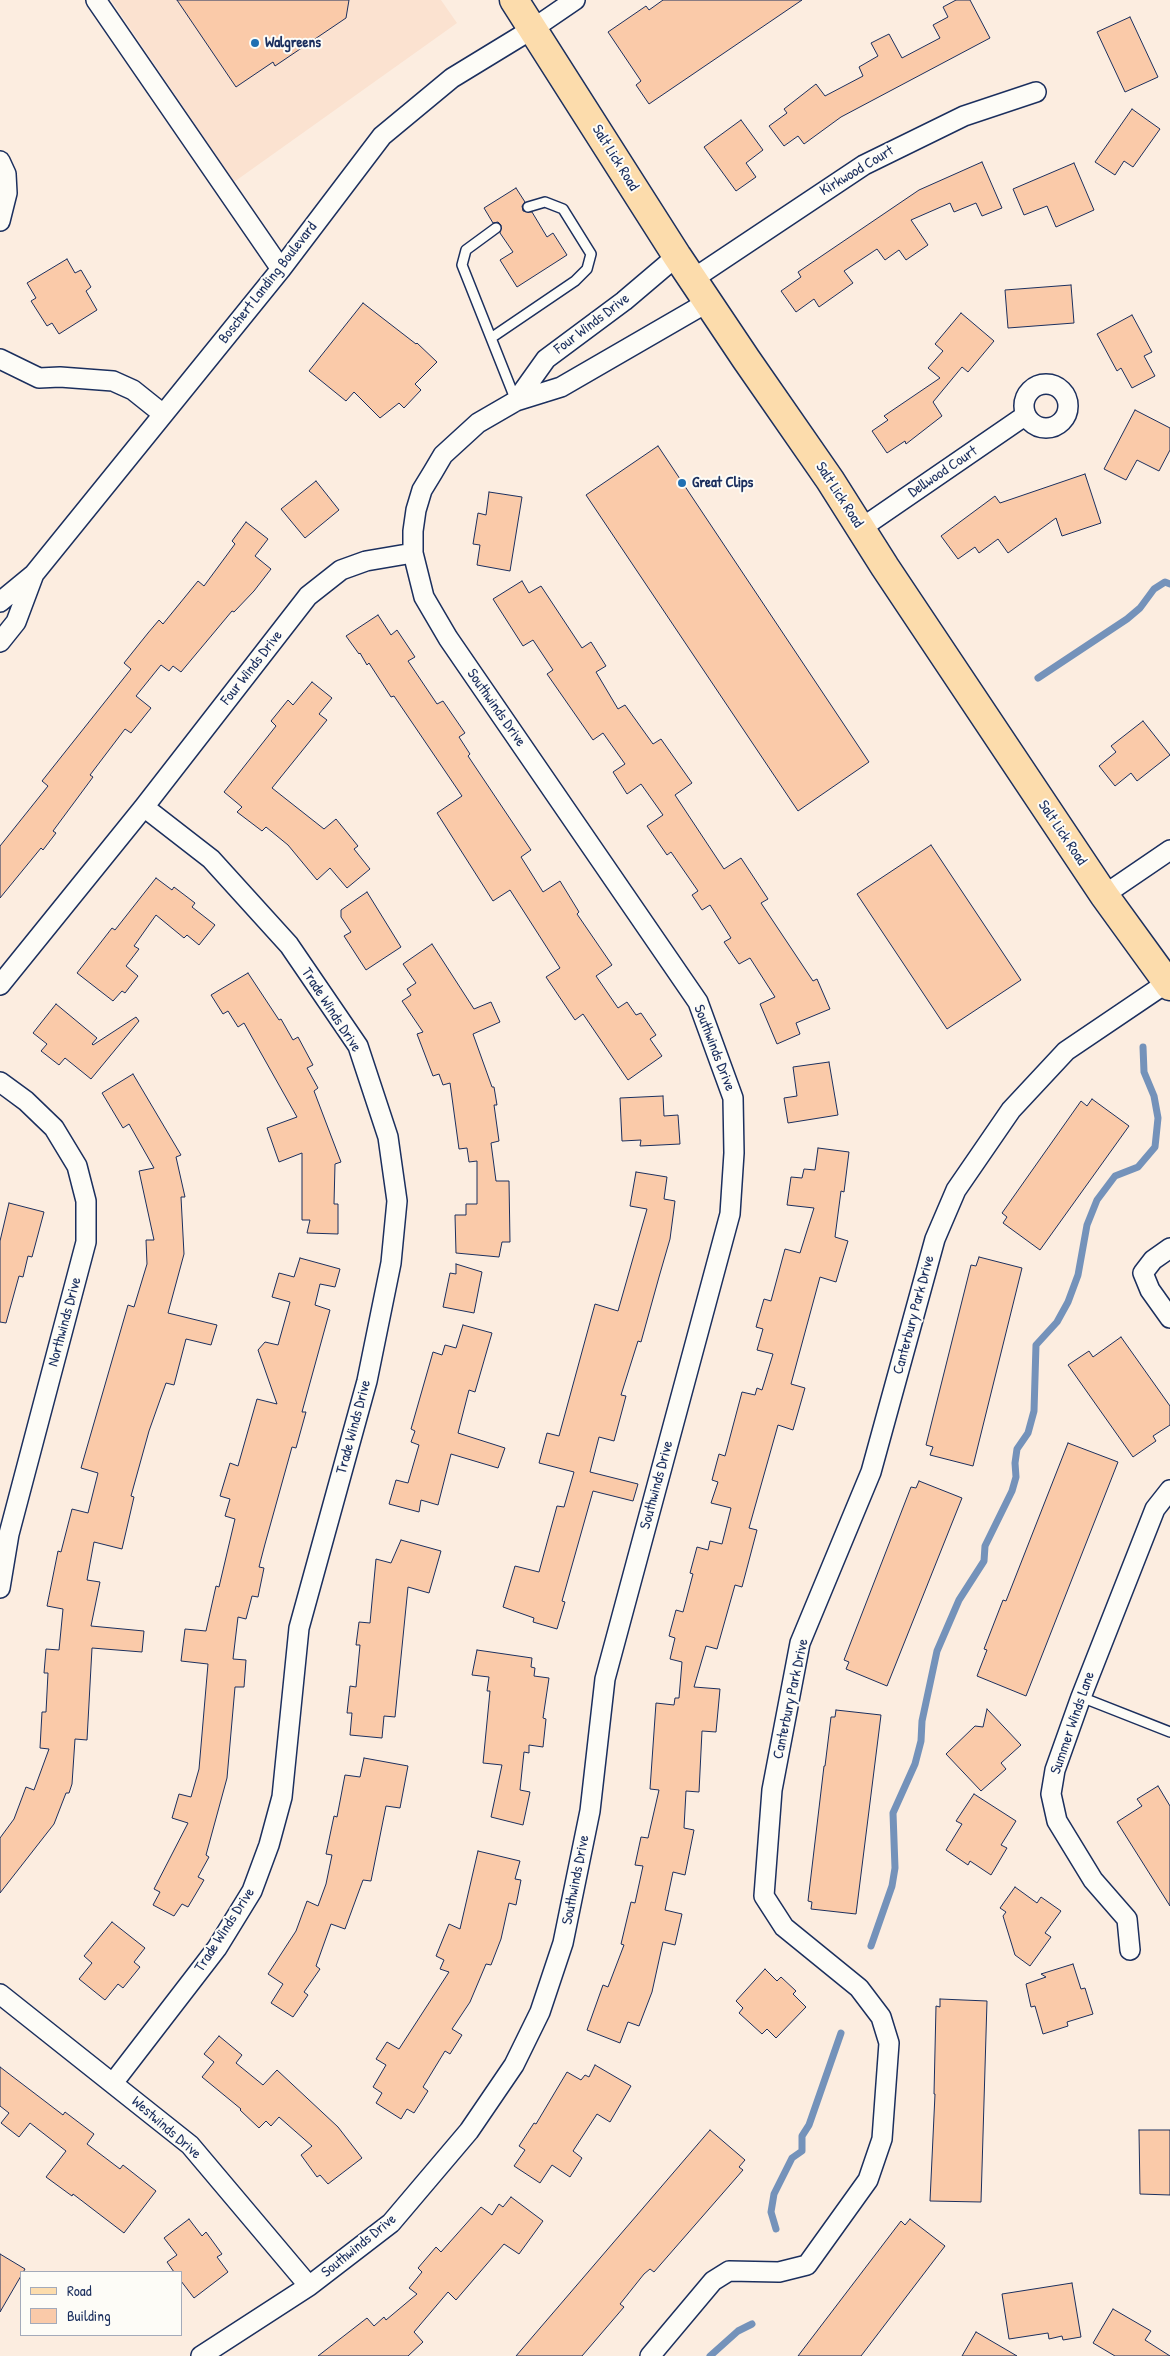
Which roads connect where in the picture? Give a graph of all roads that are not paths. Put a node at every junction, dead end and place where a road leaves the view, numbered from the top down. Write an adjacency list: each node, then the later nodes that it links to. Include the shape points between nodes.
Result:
1 (96, 0): 11 (street)
2 (514, 0): 4 (main road, Salt Lick Road)
3 (575, 0): 4 (street, Boschert Landing Boulevard)
4 (534, 28): 10 (main road, Salt Lick Road); 11 (street, Boschert Landing Boulevard, via 452,78 382,136)
5 (1036, 92): 12 (street, Kirkwood Court, via 964,116 864,165)
6 (0, 161): 8 (street, via 6,174 7,193)
7 (528, 207): 14 (lane, via 546,202 563,209 591,254 587,269 575,281)
8 (0, 221)
9 (496, 228): 14 (lane, via 466,250 462,265)
10 (678, 256): 12 (main road, Salt Lick Road); 16 (street, Four Winds Drive, via 546,359)
11 (281, 269): 17 (street, Boschert Landing Boulevard)
12 (693, 279): 13 (main road, Salt Lick Road)
13 (708, 302): 16 (street, Four Winds Drive, via 561,387); 19 (main road, Salt Lick Road)
14 (491, 338): 16 (lane)
15 (0, 359): 17 (street, via 39,378 113,381 133,390)
16 (516, 401): 20 (street, Four Winds Drive, via 478,423 443,455 422,490 416,510)
17 (163, 414): 21 (street, Boschert Landing Boulevard)
18 (1026, 415): 19 (street, Dellwood Court)
19 (860, 529): 26 (main road, Salt Lick Road)
20 (413, 553): 24 (street, Four Winds Drive, via 366,561 341,570 308,596); 39 (street, Southwinds Drive, via 424,597 448,638 698,1002 733,1098 734,1153 730,1214 605,1678 590,1811 563,1943 540,2012 514,2065 469,2130 409,2202 391,2223)
21 (34, 574): 22 (street, Boschert Landing Boulevard); 23 (street, Boschert Landing Boulevard, via 16,622)
22 (0, 602)
23 (0, 642)
24 (144, 807): 28 (street, Four Winds Drive); 38 (street, Trade Winds Drive, via 211,859 289,945 358,1046 388,1137 396,1201 391,1263 367,1381 299,1628 282,1797 269,1845 252,1891 217,1948)
25 (1170, 850): 26 (street)
26 (1104, 895): 27 (main road, Salt Lick Road)
27 (1169, 984): 41 (street, Canterbury Park Drive, via 1066,1051 1011,1110 956,1190 935,1238 871,1472 800,1643 772,1790 764,1896 784,1927 858,1988 881,2017 889,2043 882,2139 868,2180 807,2265 779,2272 729,2271 713,2281)
28 (0, 985)
29 (0, 1082): 33 (street, Northwinds Drive, via 54,1128 77,1166 86,1210 86,1242 9,1534)
30 (1170, 1248): 31 (street, via 1153,1260 1143,1273 1150,1290)
31 (1170, 1318)
32 (1170, 1490): 34 (street, Summer Winds Lane, via 1155,1509)
33 (0, 1588)
34 (1080, 1697): 35 (lane); 36 (street, Summer Winds Lane, via 1054,1770 1051,1794 1058,1821 1093,1880 1127,1919)
35 (1170, 1732)
36 (1130, 1950)
37 (0, 1994): 38 (street, Westwinds Drive)
38 (114, 2083): 39 (street, Westwinds Drive, via 190,2145)
39 (309, 2286): 40 (street, Southwinds Drive)
40 (201, 2356)
41 (650, 2356)

